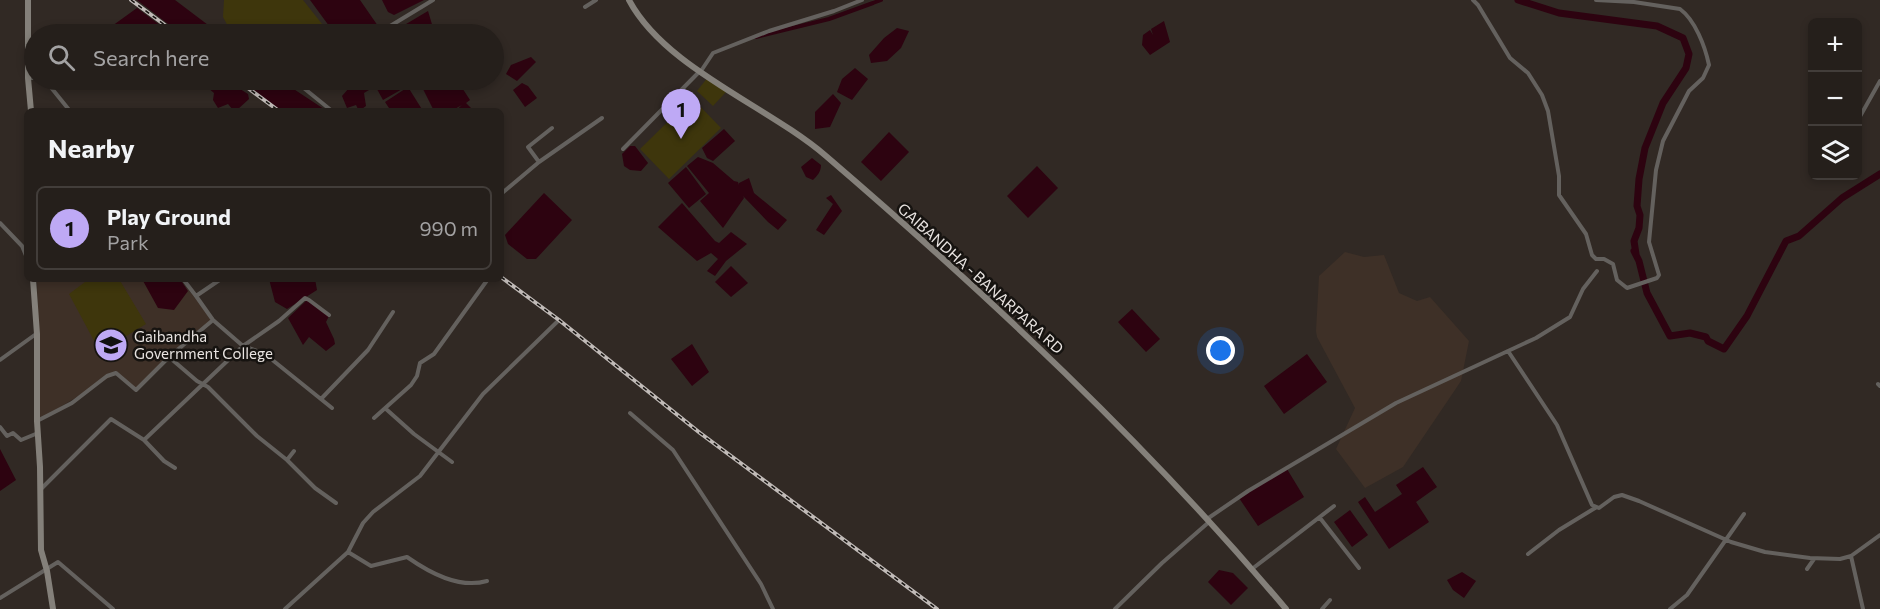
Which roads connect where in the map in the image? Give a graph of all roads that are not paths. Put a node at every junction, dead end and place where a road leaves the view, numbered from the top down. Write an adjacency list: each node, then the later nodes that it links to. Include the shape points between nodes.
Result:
1 (28, 0): 9 (main road)
2 (433, 0): 10 (street)
3 (596, 0): 8 (street)
4 (629, 0): 12 (main road, GAIBANDHA - BANARPARA RD, via 652,31)
5 (862, 0): 12 (street, via 713,53)
6 (1473, 0): 7 (street, via 1510,58 1528,73 1542,95 1548,111 1559,195 1586,234 1592,255 1612,264 1617,280 1628,288 1657,278 1659,272 1649,242 1660,151 1668,128 1709,64 1692,24 1680,9)
7 (1596, 0)
8 (585, 7)
9 (29, 24)
10 (393, 24)
11 (748, 39): 12 (street, via 714,56)
12 (701, 71): 23 (street); 27 (main road, GAIBANDHA - BANARPARA RD, via 819,150)
13 (1880, 81): 20 (street)
14 (31, 90): 17 (main road)
15 (53, 90): 18 (street)
16 (306, 90): 19 (street)
17 (31, 108)
18 (68, 108)
19 (328, 108)
20 (1862, 112)
21 (602, 118): 24 (street)
22 (552, 128): 24 (street, via 528,147)
23 (623, 150)
24 (539, 162): 25 (street)
25 (504, 191)
26 (892, 202): 27 (street)
27 (885, 207): 66 (main road, GAIBANDHA - BANARPARA RD, via 989,296)
28 (0, 224): 29 (street)
29 (24, 251)
30 (1597, 271): 42 (street, via 1570,317)
31 (33, 282): 40 (main road)
32 (185, 282): 35 (street)
33 (217, 282): 35 (street)
34 (486, 282): 48 (street, via 434,354 420,363 411,385)
35 (196, 296): 38 (street)
36 (393, 312): 46 (street, via 368,350)
37 (329, 315): 41 (street, via 305,298)
38 (213, 320): 41 (street); 43 (street)
39 (559, 320): 56 (street, via 483,394)
40 (37, 334): 44 (street); 51 (main road)
41 (243, 346): 45 (street); 46 (street, via 265,354)
42 (1508, 351): 63 (street, via 1557,425); 66 (street, via 1396,403)
43 (169, 357): 45 (street); 51 (street, via 136,390 116,373)
44 (0, 360)
45 (202, 384): 54 (street); 57 (street)
46 (321, 399): 47 (street)
47 (332, 408)
48 (386, 409): 50 (street); 56 (street)
49 (630, 413): 83 (street, via 673,450 761,584)
50 (375, 417)
51 (37, 421): 53 (main road)
52 (0, 427): 53 (street, via 7,436 13,433 21,440)
53 (38, 433): 60 (main road)
54 (144, 440): 59 (street); 60 (street, via 111,418)
55 (294, 451): 57 (street)
56 (438, 452): 58 (street); 69 (street, via 420,476 363,523)
57 (287, 460): 61 (street)
58 (453, 462)
59 (174, 468)
60 (40, 490): 76 (main road, via 41,550)
61 (336, 503)
62 (1334, 506): 65 (street)
63 (1595, 508): 68 (street, via 1622,495); 70 (street)
64 (1744, 514): 68 (street)
65 (1320, 518): 73 (street); 74 (street)
66 (1208, 520): 74 (main road, GAIBANDHA - BANARPARA RD); 84 (street)
67 (1880, 535): 71 (street)
68 (1725, 539): 72 (street, via 1765,552); 87 (street, via 1686,595)
69 (348, 552): 77 (street, via 371,566 407,557 460,584); 82 (street)
70 (1528, 554)
71 (1851, 556): 72 (street, via 1840,560); 88 (street)
72 (1815, 558): 75 (street)
73 (1359, 568)
74 (1252, 569): 85 (main road, GAIBANDHA - BANARPARA RD)
75 (1807, 569)
76 (47, 571): 78 (street); 80 (main road); 81 (street, via 58,562 66,566)
77 (487, 581)
78 (0, 598)
79 (1330, 600): 86 (street)
80 (53, 609)
81 (113, 609)
82 (285, 609)
83 (773, 609)
84 (1115, 609)
85 (1286, 609)
86 (1322, 609)
87 (1670, 609)
88 (1863, 609)

